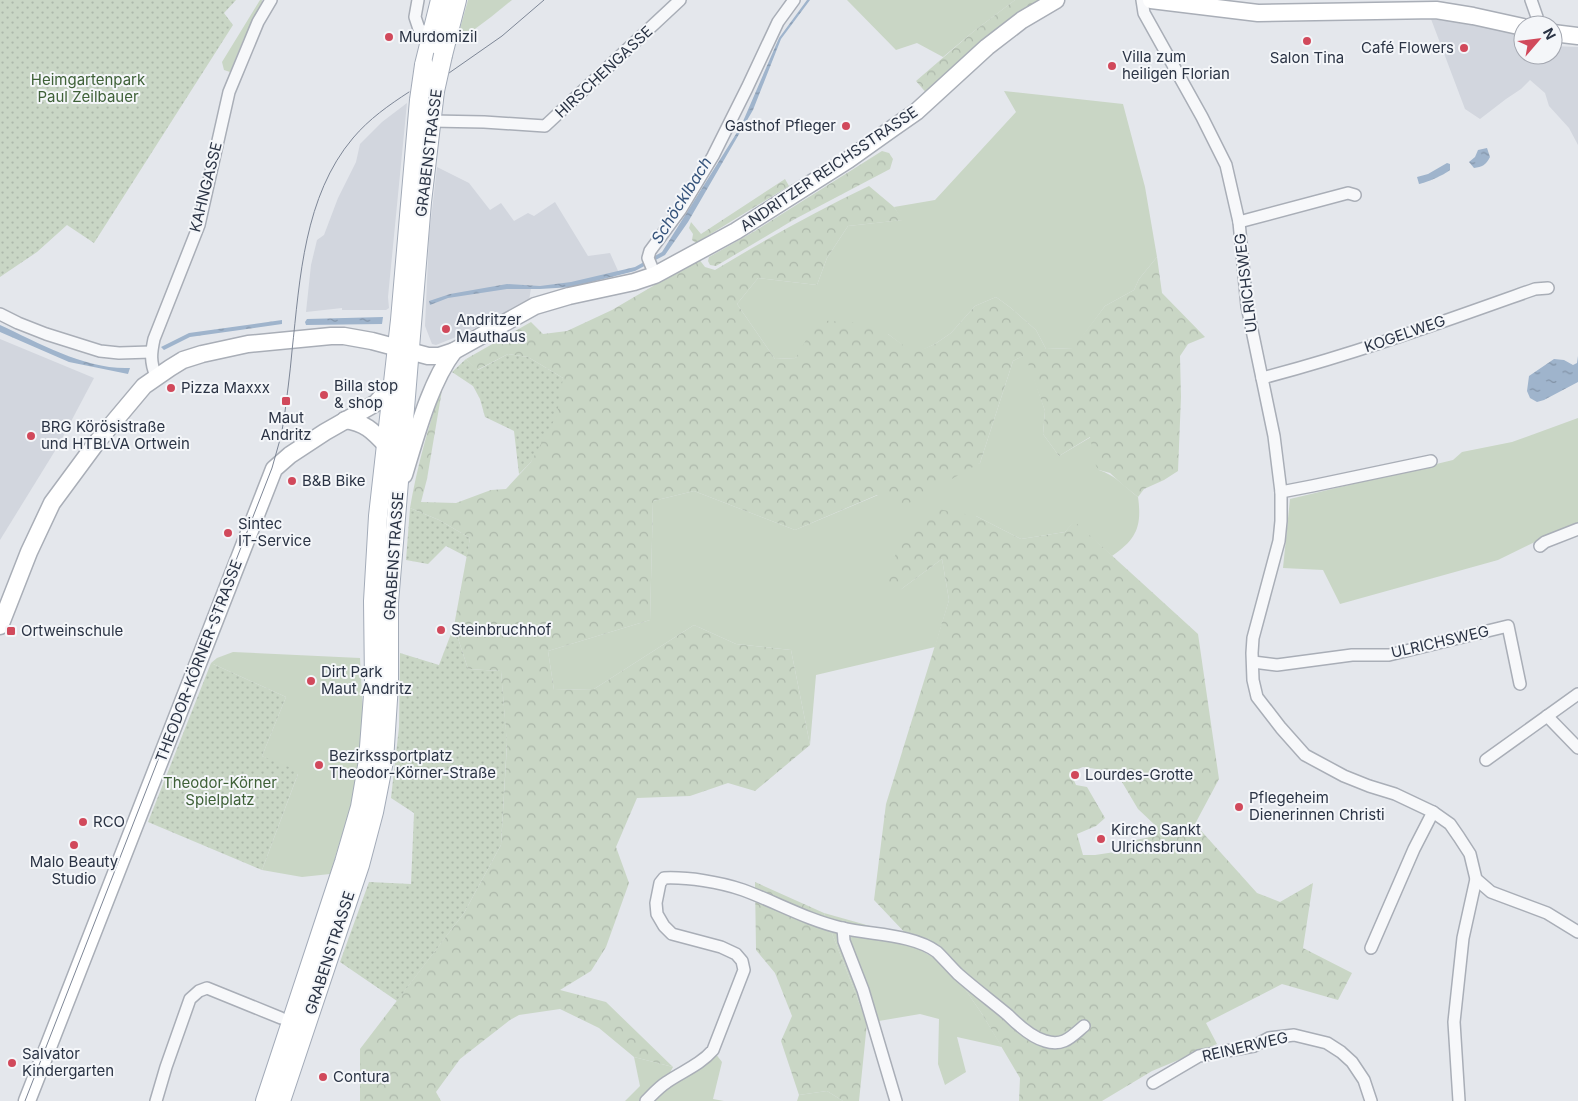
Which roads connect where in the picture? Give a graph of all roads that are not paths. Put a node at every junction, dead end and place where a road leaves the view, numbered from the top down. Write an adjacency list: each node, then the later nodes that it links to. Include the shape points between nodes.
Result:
1 (271, 0): 25 (street, KAHNGASSE, via 258,22 229,92 199,225 154,339)
2 (418, 0): 15 (street, via 416,17 419,29)
3 (440, 0): 15 (main road, GRABENSTRASSE)
4 (457, 0): 17 (main road, GRABENSTRASSE, bridge)
5 (680, 0): 17 (street, HIRSCHENGASSE, via 546,126)
6 (794, 0): 20 (street, via 778,22 713,156 652,249)
7 (1056, 0): 20 (main road, ANDRITZER REICHSSTRASSE, via 1022,20 987,47 916,112 848,160 736,231)
8 (1142, 0): 19 (street, ULRICHSWEG, via 1144,13 1226,165)
9 (1151, 0): 11 (main road)
10 (1531, 0): 12 (street)
11 (1224, 5): 13 (main road, via 1258,13 1436,10)
12 (1536, 15)
13 (1513, 25)
14 (1563, 34): 16 (main road)
15 (431, 35): 23 (main road, GRABENSTRASSE, bridge, via 419,100)
16 (1578, 36)
17 (431, 121): 23 (main road, GRABENSTRASSE)
18 (1355, 196): 19 (street, ULRICHSWEG, via 1348,193)
19 (1239, 222): 26 (street, ULRICHSWEG, via 1247,306)
20 (652, 266): 24 (main road, ANDRITZER REICHSSTRASSE, via 634,282 535,306)
21 (1548, 288): 26 (street, KOGELWEG, via 1535,289 1372,346)
22 (0, 314): 25 (street, via 46,334)
23 (404, 349): 24 (main road, via 428,356); 25 (main road, via 344,336 248,344 183,360); 27 (main road, GRABENSTRASSE); 31 (main road, GRABENSTRASSE)
24 (454, 351): 31 (main road, via 443,365 432,390)
25 (152, 362): 35 (main road, via 144,386 52,504)
26 (1262, 378): 32 (street, ULRICHSWEG)
27 (392, 385): 28 (main road, THEODOR-KÖRNER-STRASSE, via 376,403); 29 (main road, GRABENSTRASSE)
28 (351, 417): 29 (main road); 50 (main road, THEODOR-KÖRNER-STRASSE, via 290,455 274,469)
29 (386, 445): 52 (main road, GRABENSTRASSE, via 373,600 374,682 368,760 360,806)
30 (1431, 462): 32 (street)
31 (399, 489): 53 (main road, GRABENSTRASSE, via 389,603 389,684 384,761 360,864)
32 (1281, 492): 36 (street, ULRICHSWEG, via 1279,541 1253,638)
33 (1578, 529): 34 (street)
34 (1540, 546)
35 (0, 626)
36 (1253, 662): 37 (street, ULRICHSWEG, via 1277,664 1352,655 1389,655 1508,626); 42 (street, ULRICHSWEG, via 1257,697 1305,755 1344,776)
37 (1520, 684)
38 (1578, 694): 39 (street)
39 (1547, 716): 40 (street); 41 (street)
40 (1578, 748)
41 (1486, 760)
42 (1433, 812): 43 (street, ULRICHSWEG, via 1450,824 1470,854); 46 (street)
43 (1476, 879): 45 (street, via 1491,892 1547,913); 57 (street, ULRICHSWEG, via 1463,938 1454,1022)
44 (843, 928): 48 (street, via 921,943 937,952 959,975 1038,1039 1055,1044 1072,1037); 54 (street, via 816,921 743,890 664,878 656,903 657,914 664,926 672,934 736,954 742,960 744,970 713,1050 694,1067 665,1083); 55 (street, via 844,941 863,990)
45 (1578, 932)
46 (1370, 948)
47 (282, 1018): 51 (street, via 207,988 199,991 190,999)
48 (1084, 1026)
49 (1153, 1082): 56 (street, REINERWEG, via 1199,1056 1294,1035 1327,1043 1341,1052 1364,1080)
50 (27, 1101)
51 (156, 1101)
52 (266, 1101)
53 (281, 1101)
54 (646, 1101)
55 (896, 1101)
56 (1371, 1101)
57 (1458, 1101)

